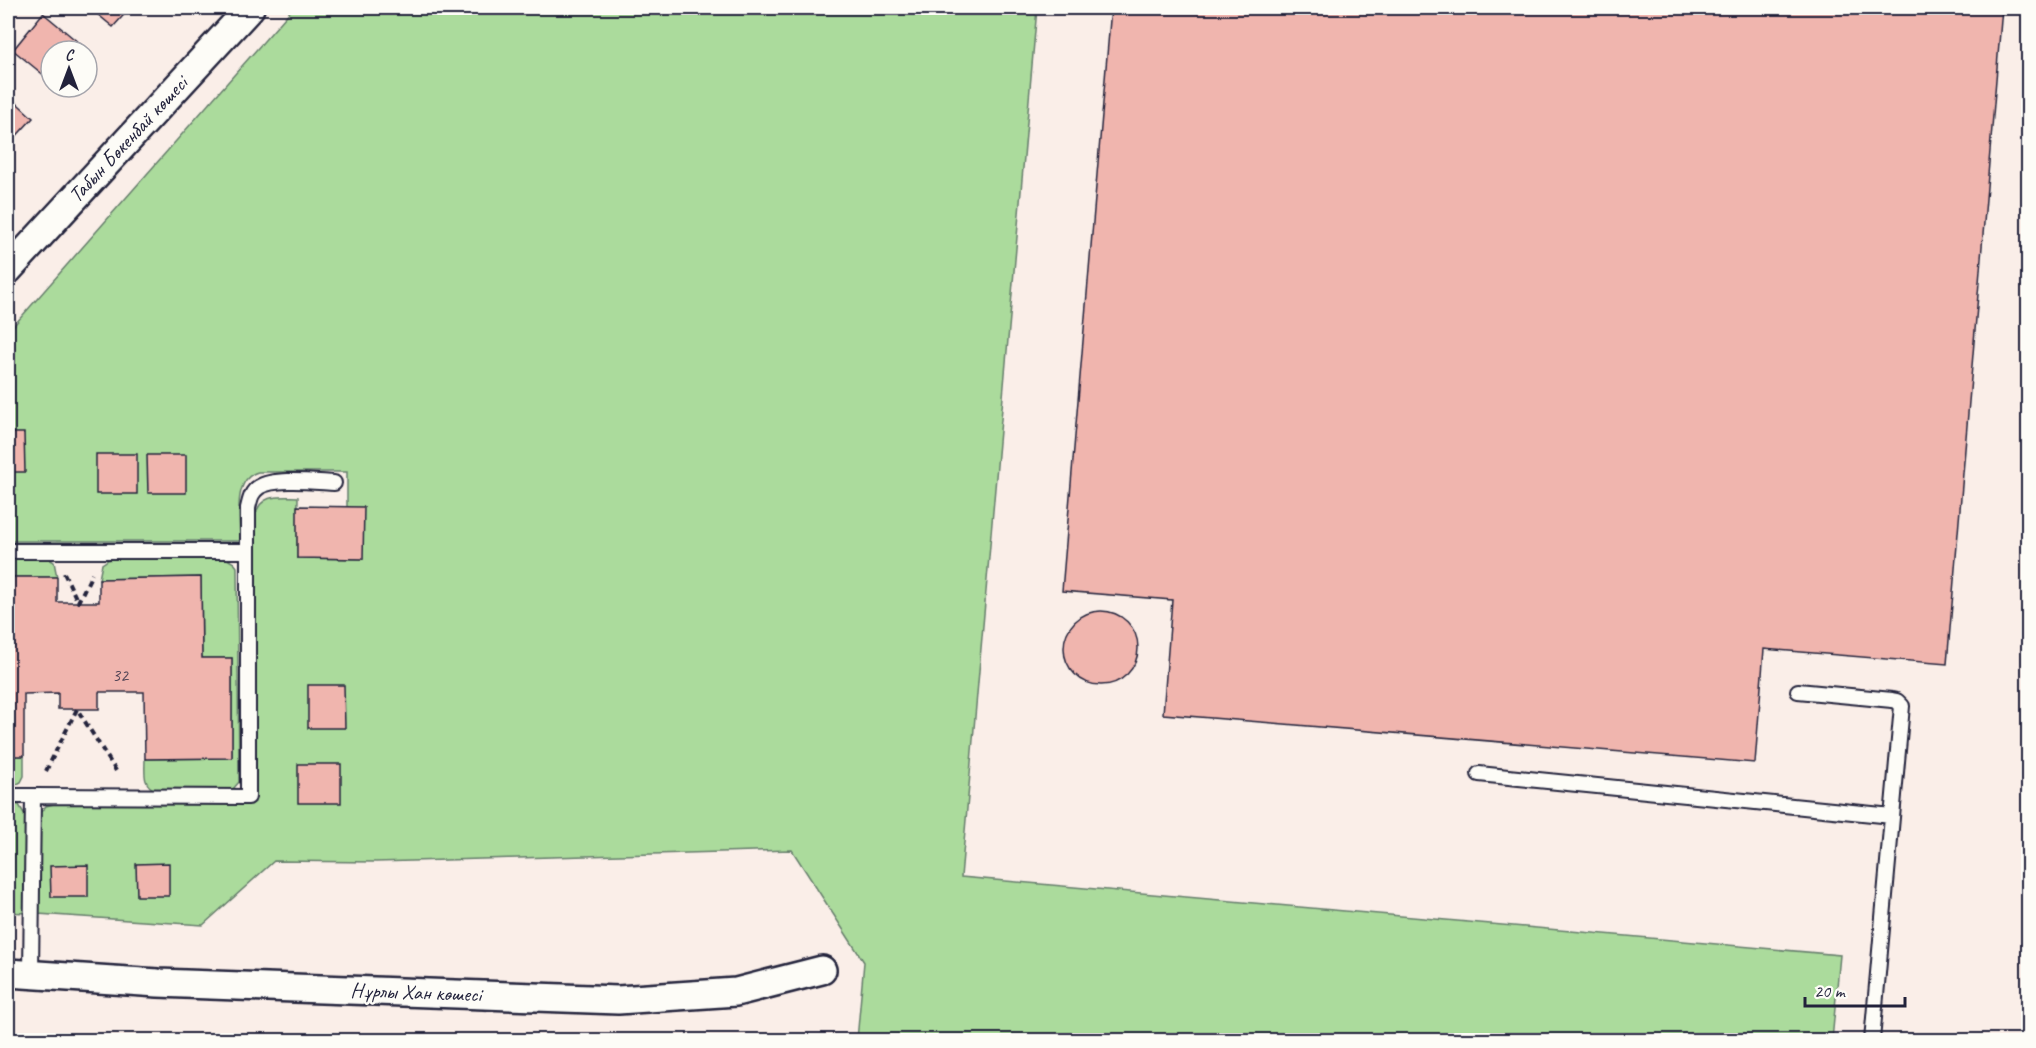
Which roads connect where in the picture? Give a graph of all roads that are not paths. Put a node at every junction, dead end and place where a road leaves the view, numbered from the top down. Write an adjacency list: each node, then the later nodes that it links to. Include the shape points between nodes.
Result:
1 (250, 8): 2 (street, Табын Бөкенбай көшесі)
2 (8, 270)
3 (334, 483): 5 (lane, via 284,482 258,487 248,508)
4 (8, 551): 5 (lane)
5 (247, 551): 9 (lane, via 248,797)
6 (1798, 691): 10 (lane, via 1892,700 1902,706)
7 (1479, 774): 10 (lane)
8 (8, 796): 9 (lane)
9 (33, 796): 12 (lane)
10 (1892, 816): 13 (lane)
11 (822, 970): 12 (street, Нұрлы Хан көшесі, via 736,992 618,1000 158,983)
12 (19, 973)
13 (1872, 1041)

